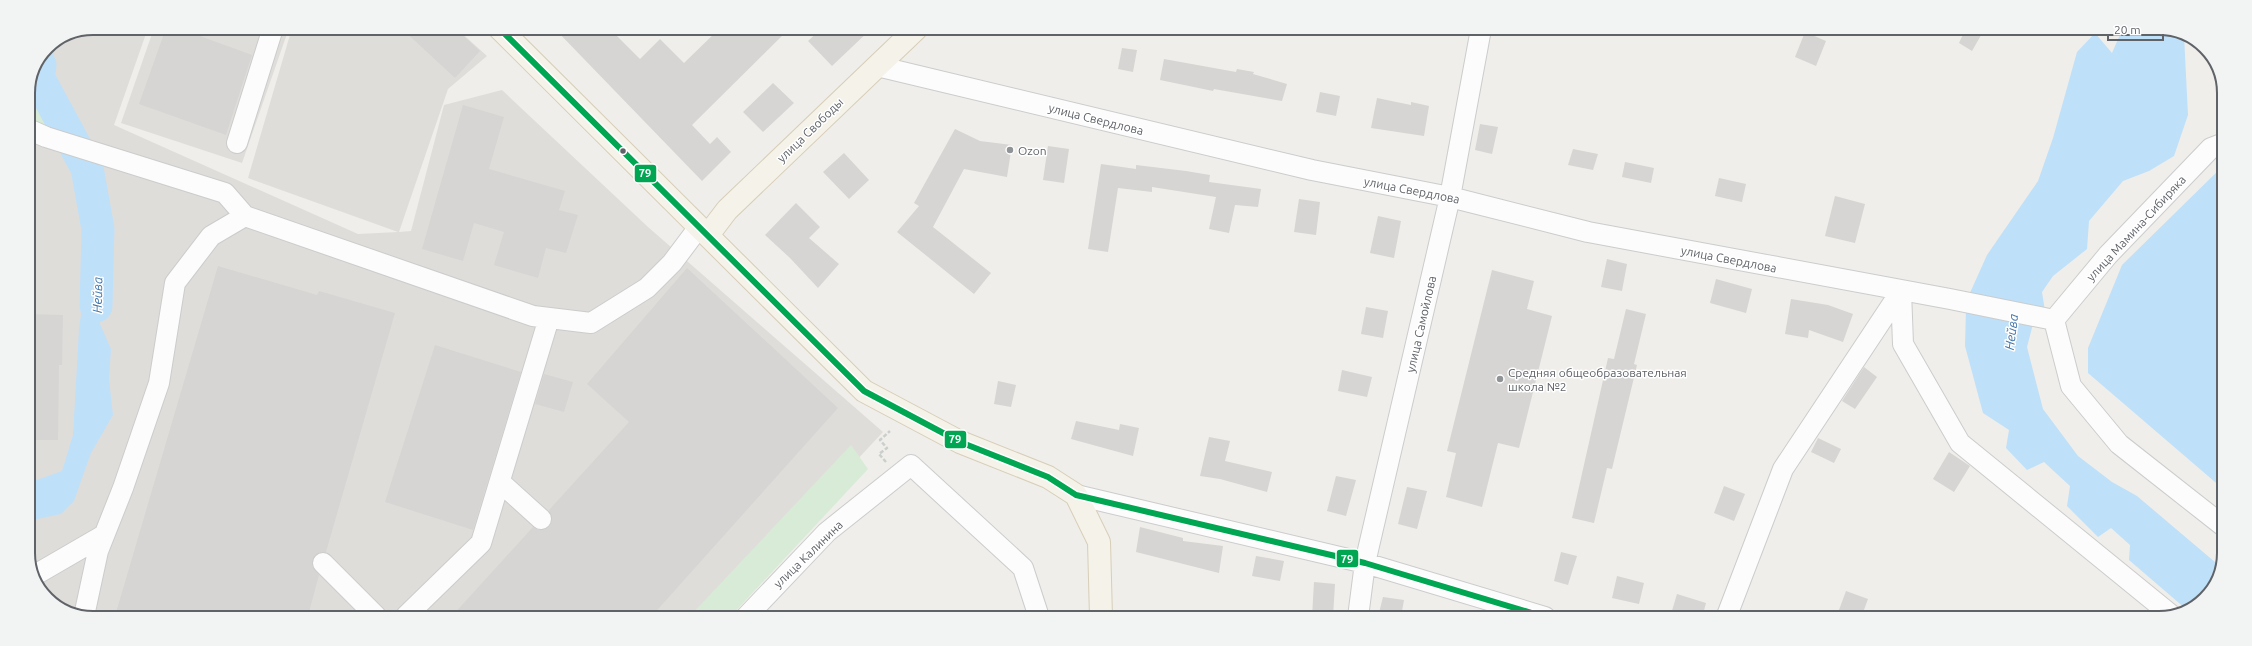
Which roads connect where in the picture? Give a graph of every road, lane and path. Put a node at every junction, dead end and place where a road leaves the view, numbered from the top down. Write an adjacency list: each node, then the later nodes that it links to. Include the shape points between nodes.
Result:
1 (272, 35): 7 (street)
2 (507, 35): 11 (main road)
3 (910, 35): 5 (main road, улица Свободы)
4 (1480, 35): 9 (street, улица Самойлова)
5 (877, 66): 9 (street, улица Свердлова, via 1312,170); 11 (main road, улица Свободы)
6 (35, 132): 10 (street, via 225,193)
7 (238, 143)
8 (2217, 146): 14 (street, улица Мамина-Сибиряка, via 2211,148 2108,255)
9 (1450, 197): 12 (street, улица Свердлова, via 1588,232); 23 (street, улица Самойлова)
10 (245, 216): 13 (street, via 533,316); 21 (street, via 211,236 175,283 159,383)
11 (704, 231): 13 (street, via 647,288 591,323); 18 (main road, via 864,392 960,442 1048,477)
12 (1901, 291): 14 (street, улица Свердлова); 25 (street, via 1903,344 1960,443); 34 (street, via 1783,469)
13 (549, 318): 16 (street)
14 (2054, 320): 20 (street, via 2071,386 2119,444)
15 (890, 431): 17 (path, via 880,440 887,448 879,454 888,465 877,475)
16 (500, 482): 19 (street); 28 (street, via 481,543)
17 (886, 485): 29 (street, улица Калинина, via 827,532); 30 (street, улица Калинина, via 911,465 1023,568)
18 (1076, 495): 23 (street); 31 (main road, via 1099,542)
19 (541, 518)
20 (2217, 521)
21 (104, 535): 24 (street); 26 (street)
22 (323, 563): 27 (street)
23 (1365, 563): 32 (street, улица Самойлова); 33 (street)
24 (38, 573)
25 (2166, 610)
26 (85, 611)
27 (371, 611)
28 (411, 611)
29 (751, 611)
30 (1037, 611)
31 (1101, 611)
32 (1359, 611)
33 (1525, 611)
34 (1729, 611)

